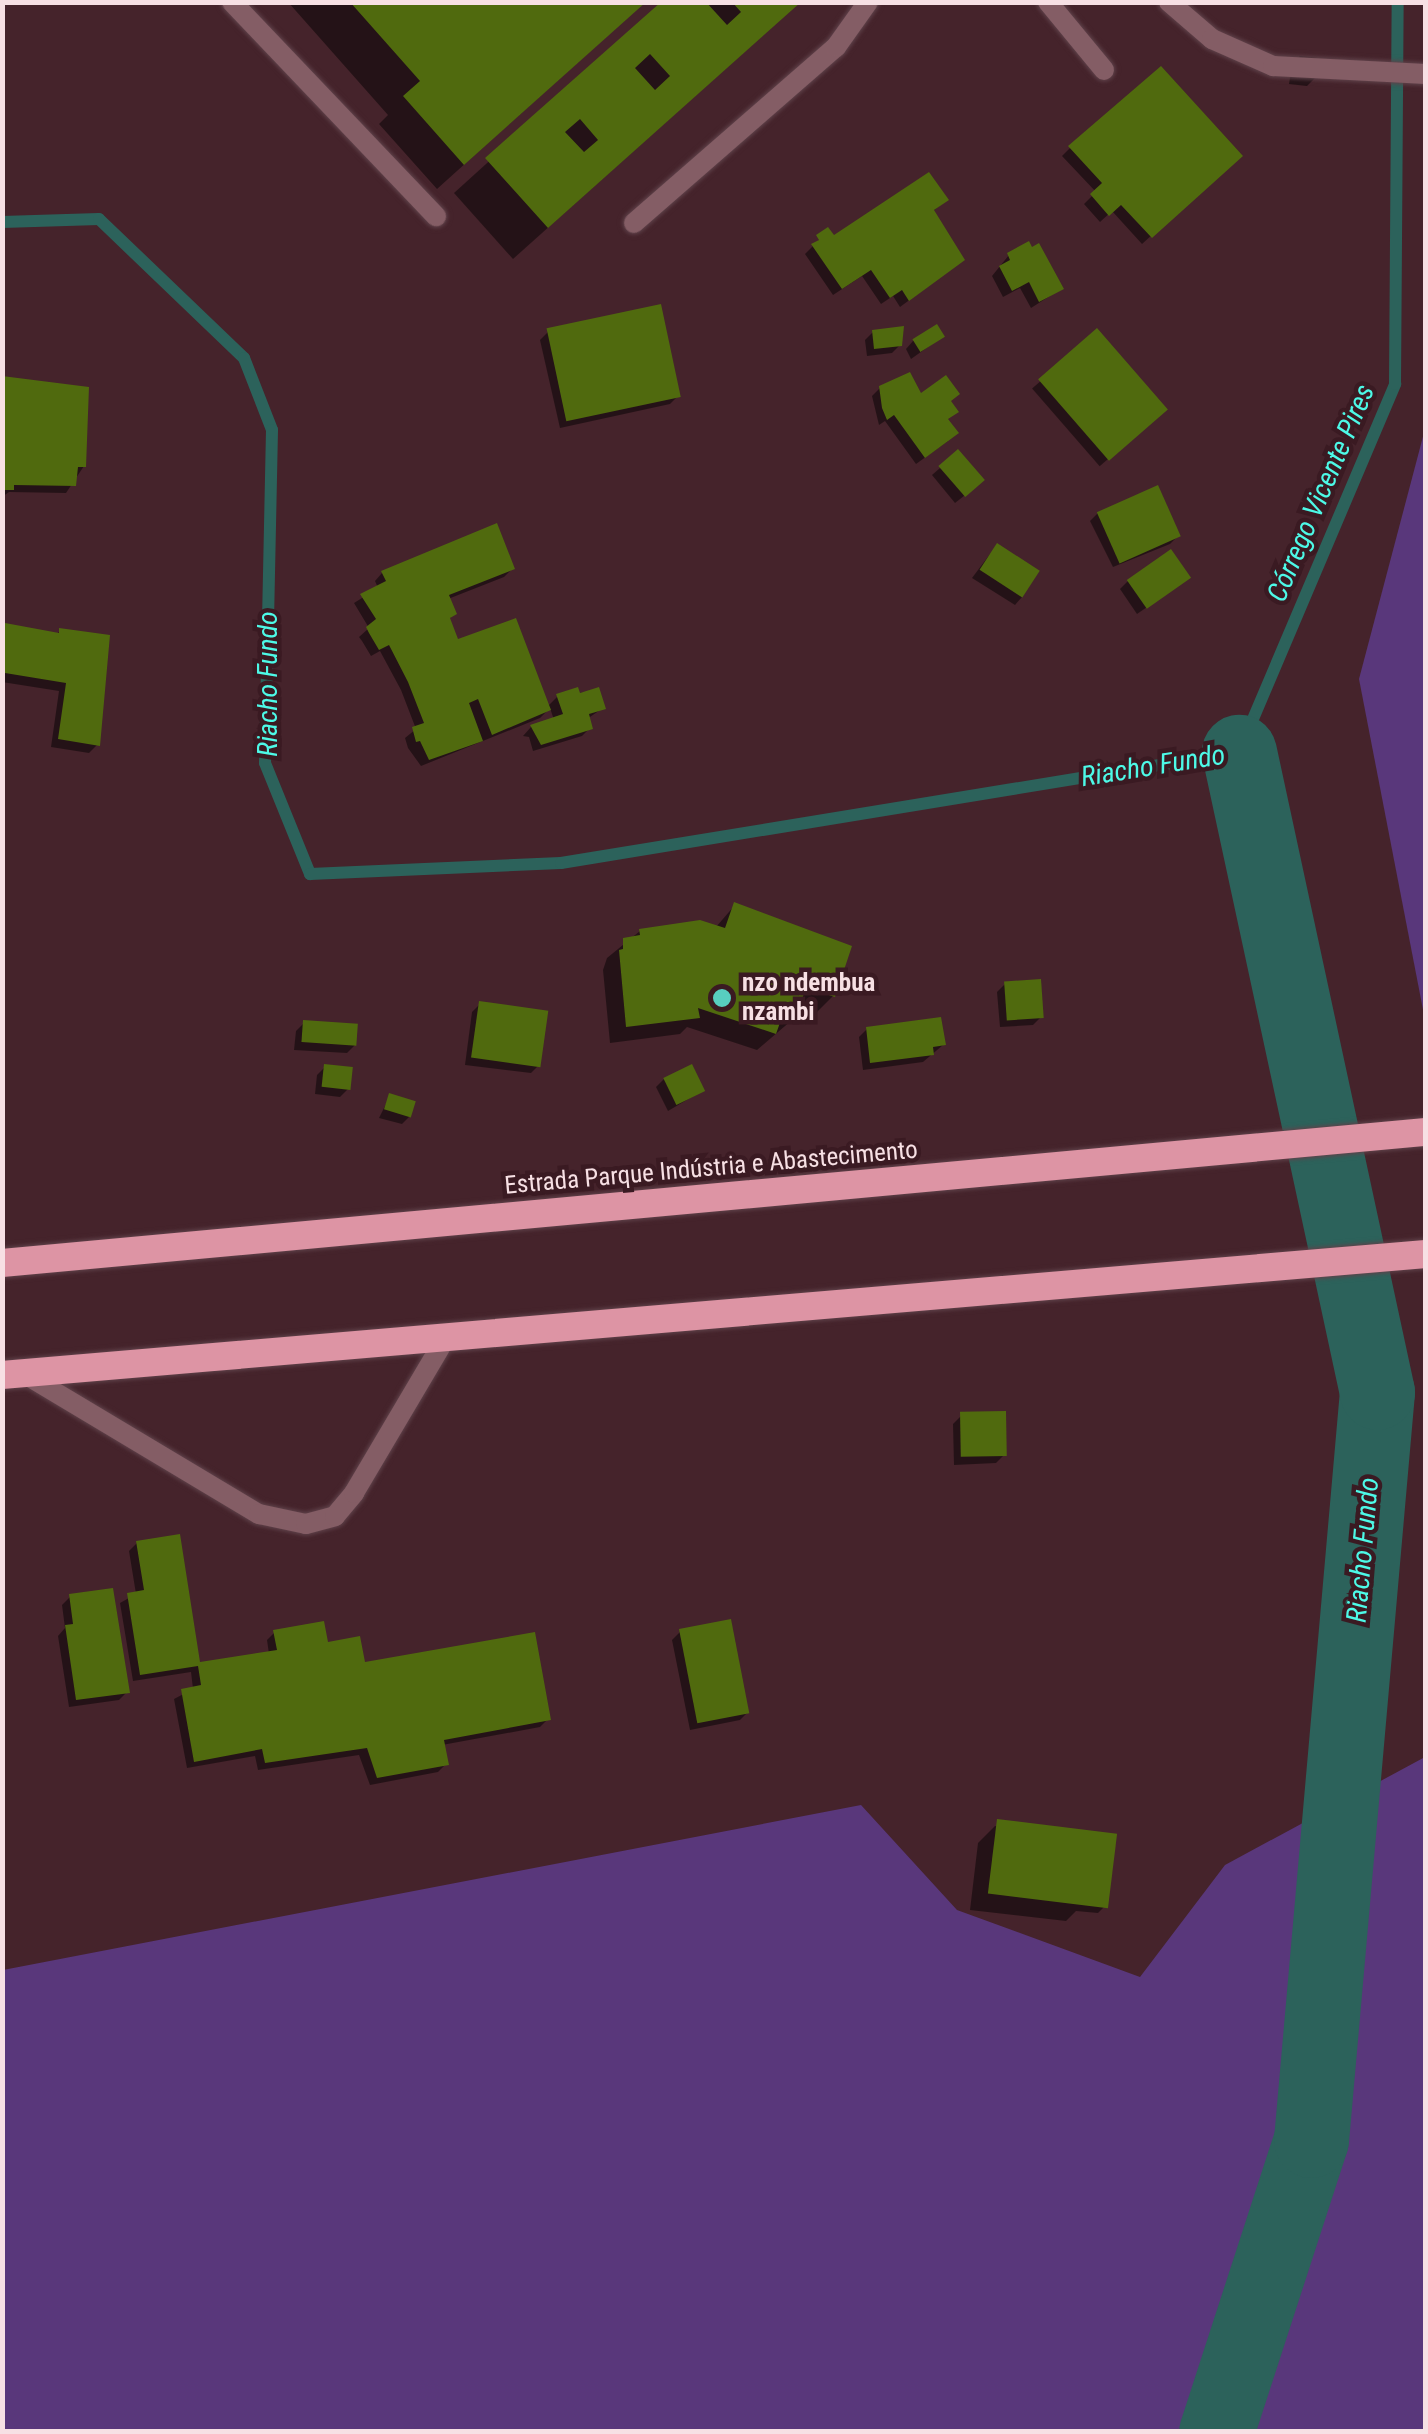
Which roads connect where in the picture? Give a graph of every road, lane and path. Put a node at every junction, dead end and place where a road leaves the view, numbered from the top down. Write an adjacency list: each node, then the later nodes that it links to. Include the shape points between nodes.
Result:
1 (232, 2): 7 (lane)
2 (868, 2): 8 (lane, via 836,47)
3 (1048, 2): 5 (lane)
4 (1169, 2): 6 (lane, via 1212,39 1273,66)
5 (1104, 70)
6 (1420, 73)
7 (436, 216)
8 (634, 223)
9 (1426, 1132): 11 (highway, Estrada Parque Indústria e Abastecimento)
10 (1426, 1254): 12 (highway)
11 (2, 1263)
12 (446, 1339): 13 (highway); 13 (lane, via 354,1493 335,1516 306,1524 259,1514)
13 (13, 1374)

